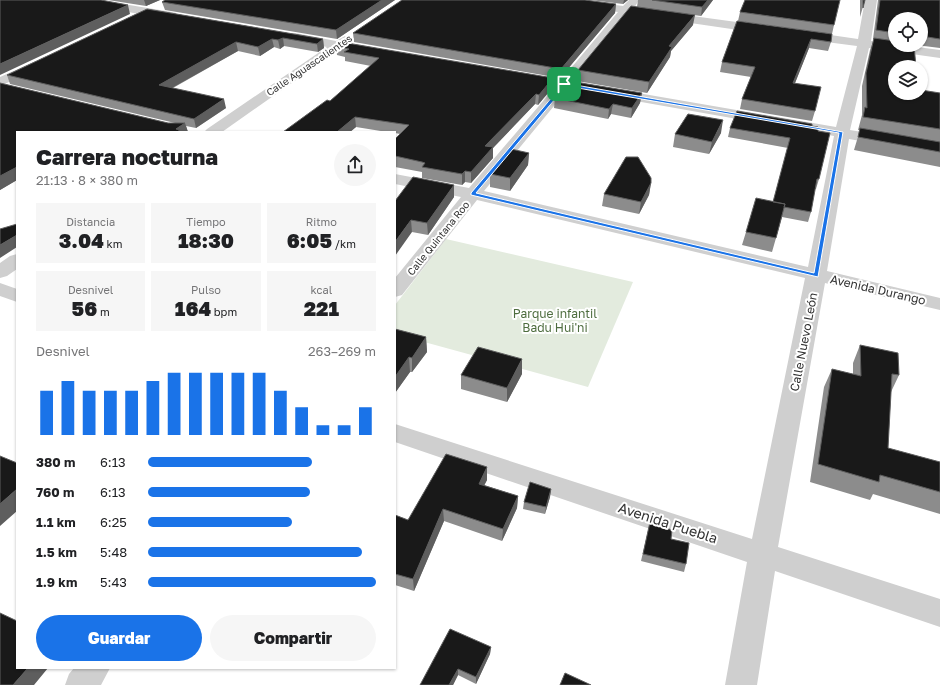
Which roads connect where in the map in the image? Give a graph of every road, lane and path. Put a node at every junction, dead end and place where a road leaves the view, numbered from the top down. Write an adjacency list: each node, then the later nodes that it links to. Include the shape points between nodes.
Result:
1 (79, 0): 6 (street)
2 (556, 0): 5 (street)
3 (871, 0): 13 (street, Calle Nuevo León)
4 (166, 3): 6 (street)
5 (631, 5): 9 (street); 20 (street, Calle Quintana Roo)
6 (148, 12): 7 (street); 8 (street)
7 (186, 18)
8 (127, 22)
9 (777, 31)
10 (357, 33): 14 (street, Calle Aguascalientes)
11 (793, 34): 13 (street)
12 (285, 36): 14 (street)
13 (864, 43): 16 (street); 24 (street, Calle Nuevo León)
14 (338, 45): 15 (street); 23 (street, Calle Aguascalientes)
15 (377, 52)
16 (940, 54)
17 (49, 58): 19 (street)
18 (510, 75): 20 (street)
19 (0, 82)
20 (564, 84): 24 (street); 27 (street, Calle Quintana Roo)
21 (0, 88): 22 (street)
22 (15, 91)
23 (213, 131)
24 (842, 132): 25 (street); 30 (street, Calle Nuevo León)
25 (940, 150)
26 (396, 179): 27 (street, Avenida Durango)
27 (473, 194): 30 (street, Avenida Durango); 32 (street, Calle Quintana Roo)
28 (16, 261): 29 (street)
29 (0, 272)
30 (816, 275): 34 (street, Avenida Durango); 36 (street, Calle Nuevo León)
31 (0, 289): 33 (street)
32 (396, 290)
33 (16, 296)
34 (940, 304)
35 (396, 433): 36 (street, Avenida Puebla)
36 (763, 554): 37 (street, Avenida Puebla); 40 (street, Calle Nuevo León)
37 (940, 613)
38 (93, 669): 39 (street)
39 (81, 685)
40 (742, 685)

